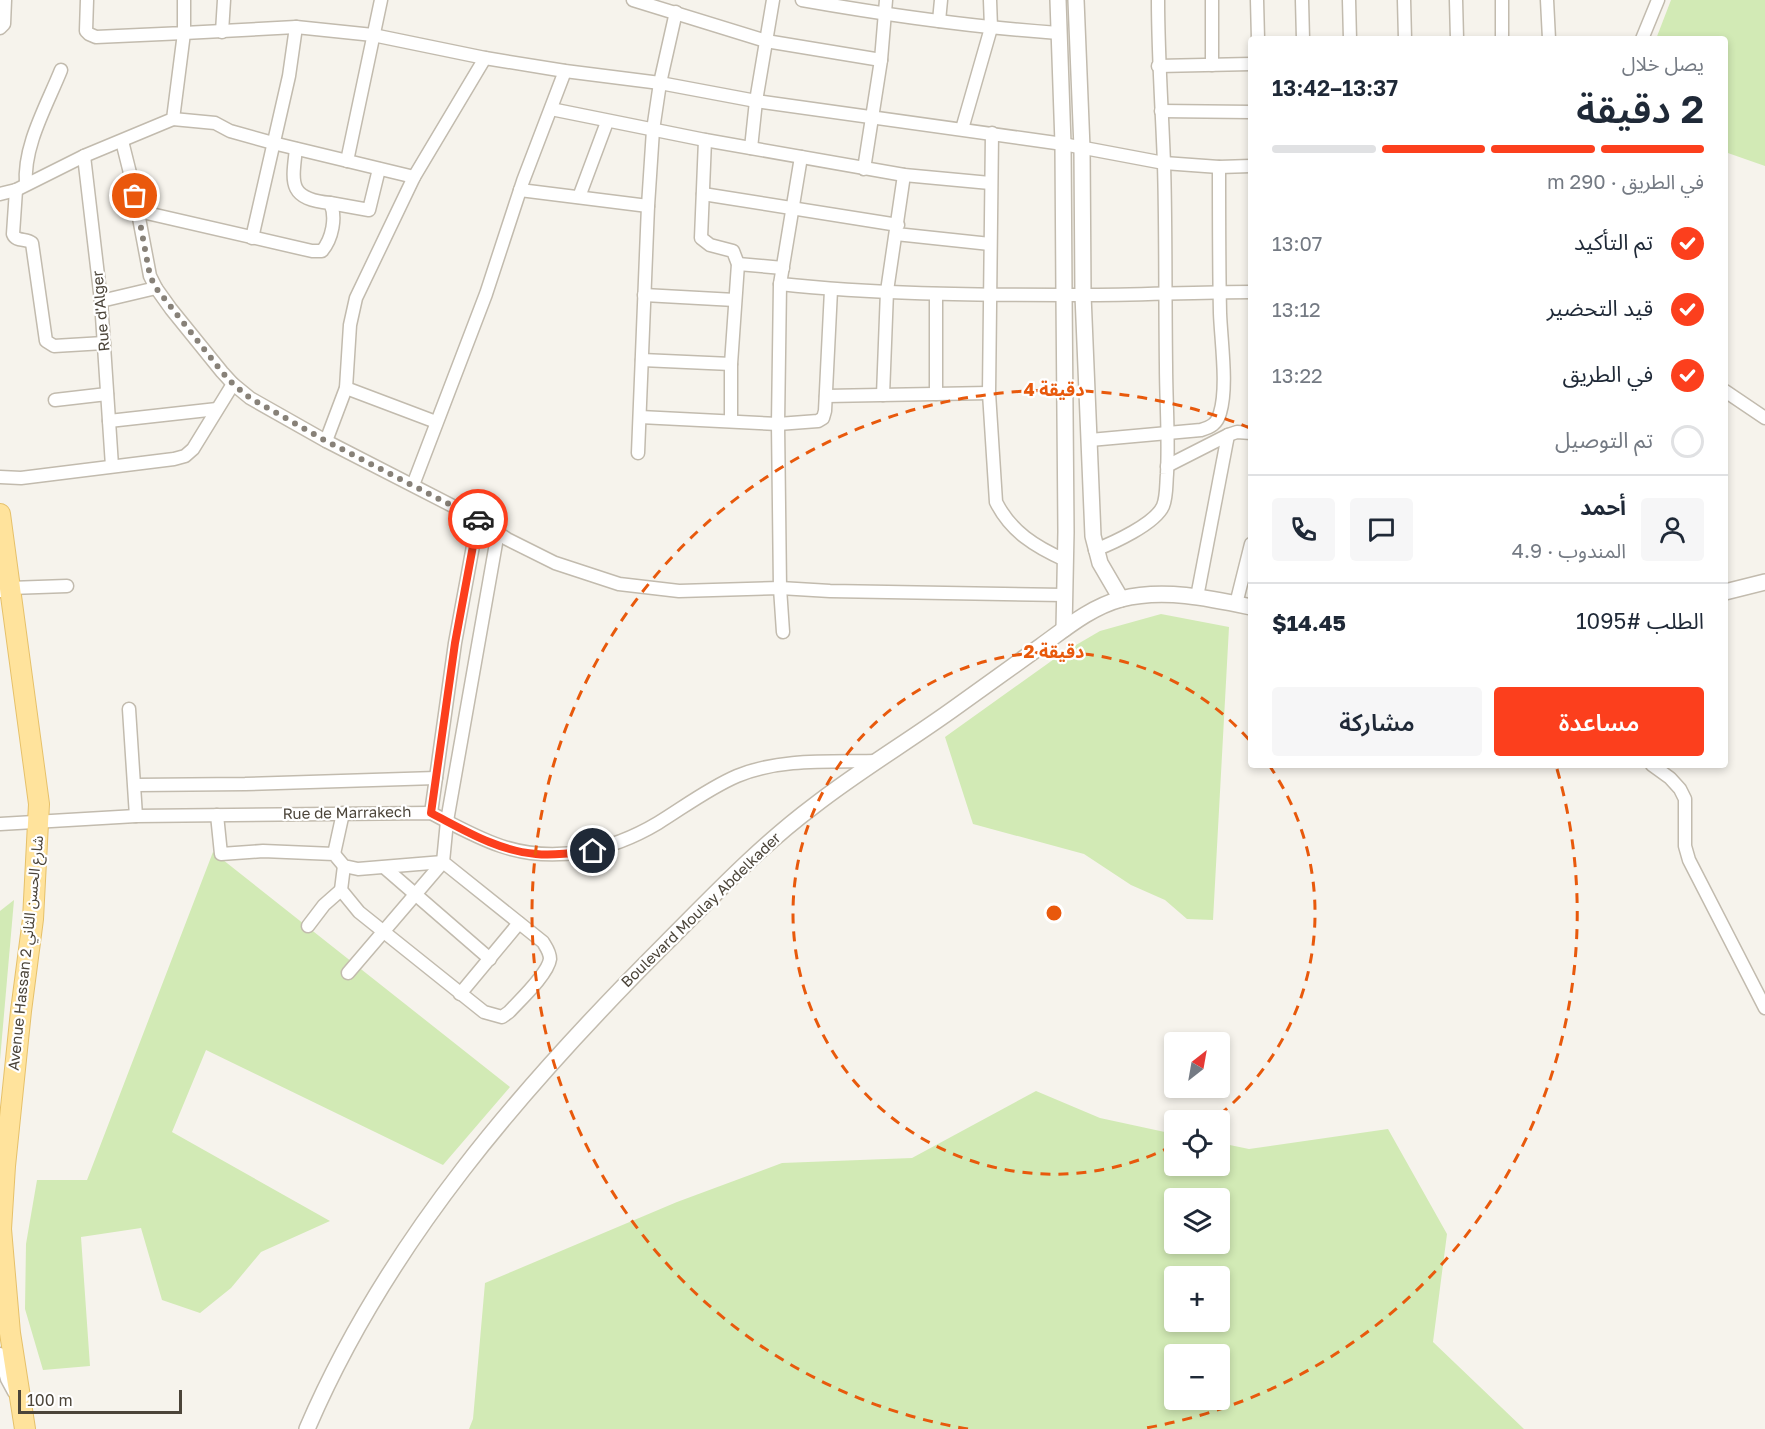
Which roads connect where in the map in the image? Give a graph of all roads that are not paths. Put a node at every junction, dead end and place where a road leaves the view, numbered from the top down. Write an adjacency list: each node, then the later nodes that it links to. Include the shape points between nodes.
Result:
1 (5, 0): 28 (street, via 4,24)
2 (87, 0): 31 (street, via 86,31 92,36)
3 (184, 0): 31 (street)
4 (225, 0): 30 (street)
5 (381, 0): 33 (street)
6 (633, 0): 24 (street)
7 (773, 0): 42 (street)
8 (802, 0): 25 (street)
9 (886, 0): 25 (street)
10 (941, 0): 26 (street)
11 (990, 0): 29 (street)
12 (1058, 0): 32 (street)
13 (1076, 0): 66 (street)
14 (1158, 0): 47 (street)
15 (1212, 0): 46 (street)
16 (1257, 0): 34 (street)
17 (1302, 0): 35 (street)
18 (1349, 0): 36 (street)
19 (1404, 0): 37 (street)
20 (1456, 0): 38 (street)
21 (1502, 0): 39 (street)
22 (1547, 0): 40 (street)
23 (1658, 0): 41 (street)
24 (676, 12): 42 (street); 50 (street)
25 (886, 14): 26 (street); 44 (street)
26 (939, 21): 29 (street)
27 (296, 27): 30 (street); 33 (street); 63 (street)
28 (0, 28)
29 (991, 28): 32 (street); 58 (street)
30 (222, 32): 31 (street)
31 (184, 33): 56 (street)
32 (1058, 33): 64 (street)
33 (374, 35): 43 (street); 70 (street)
34 (1258, 36)
35 (1303, 36)
36 (1350, 36)
37 (1405, 36)
38 (1457, 36)
39 (1502, 36)
40 (1549, 36)
41 (1643, 36)
42 (766, 41): 44 (street); 51 (street)
43 (485, 58): 49 (street); 77 (street)
44 (881, 60): 55 (street)
45 (1248, 64): 46 (street)
46 (1212, 65): 47 (street)
47 (1158, 66): 53 (street)
48 (61, 70): 79 (street, via 29,151)
49 (565, 71): 50 (street); 52 (street)
50 (660, 83): 51 (street); 59 (street)
51 (756, 101): 55 (street); 65 (street)
52 (550, 109): 57 (street); 80 (street)
53 (1161, 111): 54 (street); 71 (street)
54 (1248, 112)
55 (874, 117): 58 (street); 74 (street)
56 (173, 119): 62 (street); 63 (street, via 215,123)
57 (607, 122): 59 (street); 83 (street)
58 (962, 129): 60 (street)
59 (653, 130): 61 (street); 85 (street)
60 (992, 133): 64 (street); 78 (street)
61 (705, 140): 65 (street); 82 (street)
62 (122, 141): 68 (street); 87 (street)
63 (273, 143): 67 (street); 89 (street)
64 (1063, 144): 66 (street); 104 (street)
65 (751, 148): 69 (street)
66 (1082, 148): 71 (street); 103 (street)
67 (296, 149): 70 (street); 84 (street, via 293,185 304,197)
68 (84, 156): 79 (street); 106 (street, Rue d'Alger)
69 (801, 157): 74 (street); 86 (street)
70 (348, 161): 75 (street)
71 (1164, 163): 72 (street); 97 (street)
72 (1219, 166): 73 (street); 98 (street)
73 (1248, 166)
74 (864, 168): 76 (street)
75 (379, 169): 77 (street); 84 (street, via 369,210)
76 (904, 175): 78 (street); 88 (street)
77 (414, 177): 111 (street, via 356,298)
78 (990, 183): 90 (street)
79 (21, 187): 81 (street); 107 (street, via 12,234 32,243 46,341 54,346)
80 (520, 190): 83 (street); 124 (street, via 486,294)
81 (0, 194)
82 (703, 194): 86 (street); 91 (street, via 701,238 710,245 733,251)
83 (579, 197): 85 (street)
84 (330, 203): 89 (street, via 334,219 322,250)
85 (648, 206): 102 (street)
86 (794, 209): 88 (street); 92 (street)
87 (138, 211): 89 (street); 94 (street, via 150,276)
88 (897, 230): 90 (street); 96 (street)
89 (252, 238)
90 (990, 244): 101 (street)
91 (738, 264): 92 (street); 105 (street)
92 (783, 268): 93 (street)
93 (780, 284): 95 (street); 125 (street)
94 (156, 288): 106 (street); 110 (street)
95 (831, 290): 96 (street); 117 (street)
96 (887, 291): 100 (street); 116 (street)
97 (1167, 292): 98 (street); 103 (street); 127 (street)
98 (1220, 292): 99 (street); 127 (street, via 1220,414 1212,427)
99 (1248, 292)
100 (936, 294): 101 (street); 115 (street)
101 (989, 294): 104 (street); 112 (street)
102 (644, 295): 105 (street); 108 (street)
103 (1083, 295): 104 (street); 130 (street)
104 (1064, 296): 140 (street)
105 (735, 300): 109 (street)
106 (101, 301): 107 (street, Rue d'Alger)
107 (104, 343): 114 (street, Rue d'Alger)
108 (642, 360): 109 (street); 120 (street)
109 (731, 364): 123 (street)
110 (233, 384): 119 (street); 129 (street, via 250,398)
111 (346, 388): 124 (street); 129 (street)
112 (988, 393): 115 (street); 140 (street, via 996,502 1014,529)
113 (1728, 393): 121 (street)
114 (107, 394): 118 (street); 122 (street, Rue d'Alger)
115 (936, 394): 116 (street)
116 (883, 395): 117 (street)
117 (826, 396): 125 (street, via 823,418 818,421)
118 (55, 400)
119 (217, 409): 122 (street); 132 (street, via 185,456)
120 (640, 417): 123 (street); 131 (street)
121 (1765, 418)
122 (109, 421): 132 (street, Rue d'Alger)
123 (731, 421): 125 (street)
124 (436, 422): 135 (street)
125 (778, 424): 144 (street)
126 (1248, 433): 128 (street)
127 (1169, 434): 130 (street); 133 (street)
128 (1228, 435): 133 (street); 148 (street)
129 (326, 441): 135 (street)
130 (1090, 441): 139 (street)
131 (638, 453)
132 (112, 466): 134 (street, via 21,478)
133 (1167, 466): 139 (street, via 1166,494 1152,519)
134 (0, 477)
135 (413, 485): 137 (street)
136 (0, 514): 145 (main road, Avenue Hassan 2 شارع الحسن الثاني)
137 (478, 519): 138 (street); 157 (street)
138 (498, 532): 144 (street, via 555,563 619,584 679,591); 163 (street)
139 (1095, 550): 149 (street)
140 (1065, 560): 147 (street)
141 (1248, 567): 150 (street)
142 (1765, 582): 146 (street)
143 (67, 586): 145 (street)
144 (780, 588): 147 (street); 153 (street)
145 (5, 590): 151 (main road, Avenue Hassan 2 شارع الحسن الثاني)
146 (1728, 591)
147 (1064, 595): 152 (street)
148 (1197, 597): 149 (street, Boulevard Moulay Abdelkader, via 1160,594); 150 (street, Boulevard Moulay Abdelkader)
149 (1121, 599): 152 (street, Boulevard Moulay Abdelkader)
150 (1243, 606)
151 (8, 628): 164 (main road, Avenue Hassan 2 شارع الحسن الثاني)
152 (1064, 629): 155 (street, Boulevard Moulay Abdelkader)
153 (783, 632)
154 (129, 709): 158 (street)
155 (877, 761): 163 (street, Rue de Marrakech, via 770,766 748,772 626,840 593,851 535,854 502,847); 183 (street, Boulevard Moulay Abdelkader, via 814,805 755,854 627,982 523,1096 441,1197 395,1264 337,1364)
156 (1656, 768): 178 (street, via 1670,778 1685,799 1685,846 1689,860)
157 (436, 778): 158 (street); 160 (street)
158 (135, 785): 162 (street)
159 (343, 813): 160 (street, Rue de Marrakech); 161 (street, Rue de Marrakech); 166 (street)
160 (431, 813): 163 (street, Rue de Marrakech)
161 (217, 815): 162 (street, Rue de Marrakech); 166 (street, via 221,854)
162 (136, 816): 164 (street, Rue de Marrakech)
163 (447, 821): 167 (street)
164 (39, 823): 165 (street, Rue de Marrakech); 179 (main road, Avenue Hassan 2 شارع الحسن الثاني)
165 (0, 824)
166 (334, 854): 168 (street)
167 (443, 862): 169 (street); 171 (street); 172 (street)
168 (344, 866): 169 (street); 170 (street)
169 (385, 868): 171 (street)
170 (341, 890): 173 (street); 174 (street, via 359,912)
171 (414, 895): 174 (street); 175 (street)
172 (519, 923): 175 (street); 177 (street, via 543,942 549,952 544,972 502,1017 484,1012)
173 (308, 926)
174 (383, 931): 176 (street); 177 (street)
175 (490, 959): 177 (street)
176 (348, 973)
177 (460, 994)
178 (1765, 1008)
179 (1, 1230): 181 (main road, Avenue Hassan 2 شارع الحسن الثاني, via 10,1333)
180 (0, 1354): 181 (street, via 12,1390)
181 (21, 1399): 182 (main road, Avenue Hassan 2 شارع الحسن الثاني)
182 (25, 1429)
183 (307, 1429)

